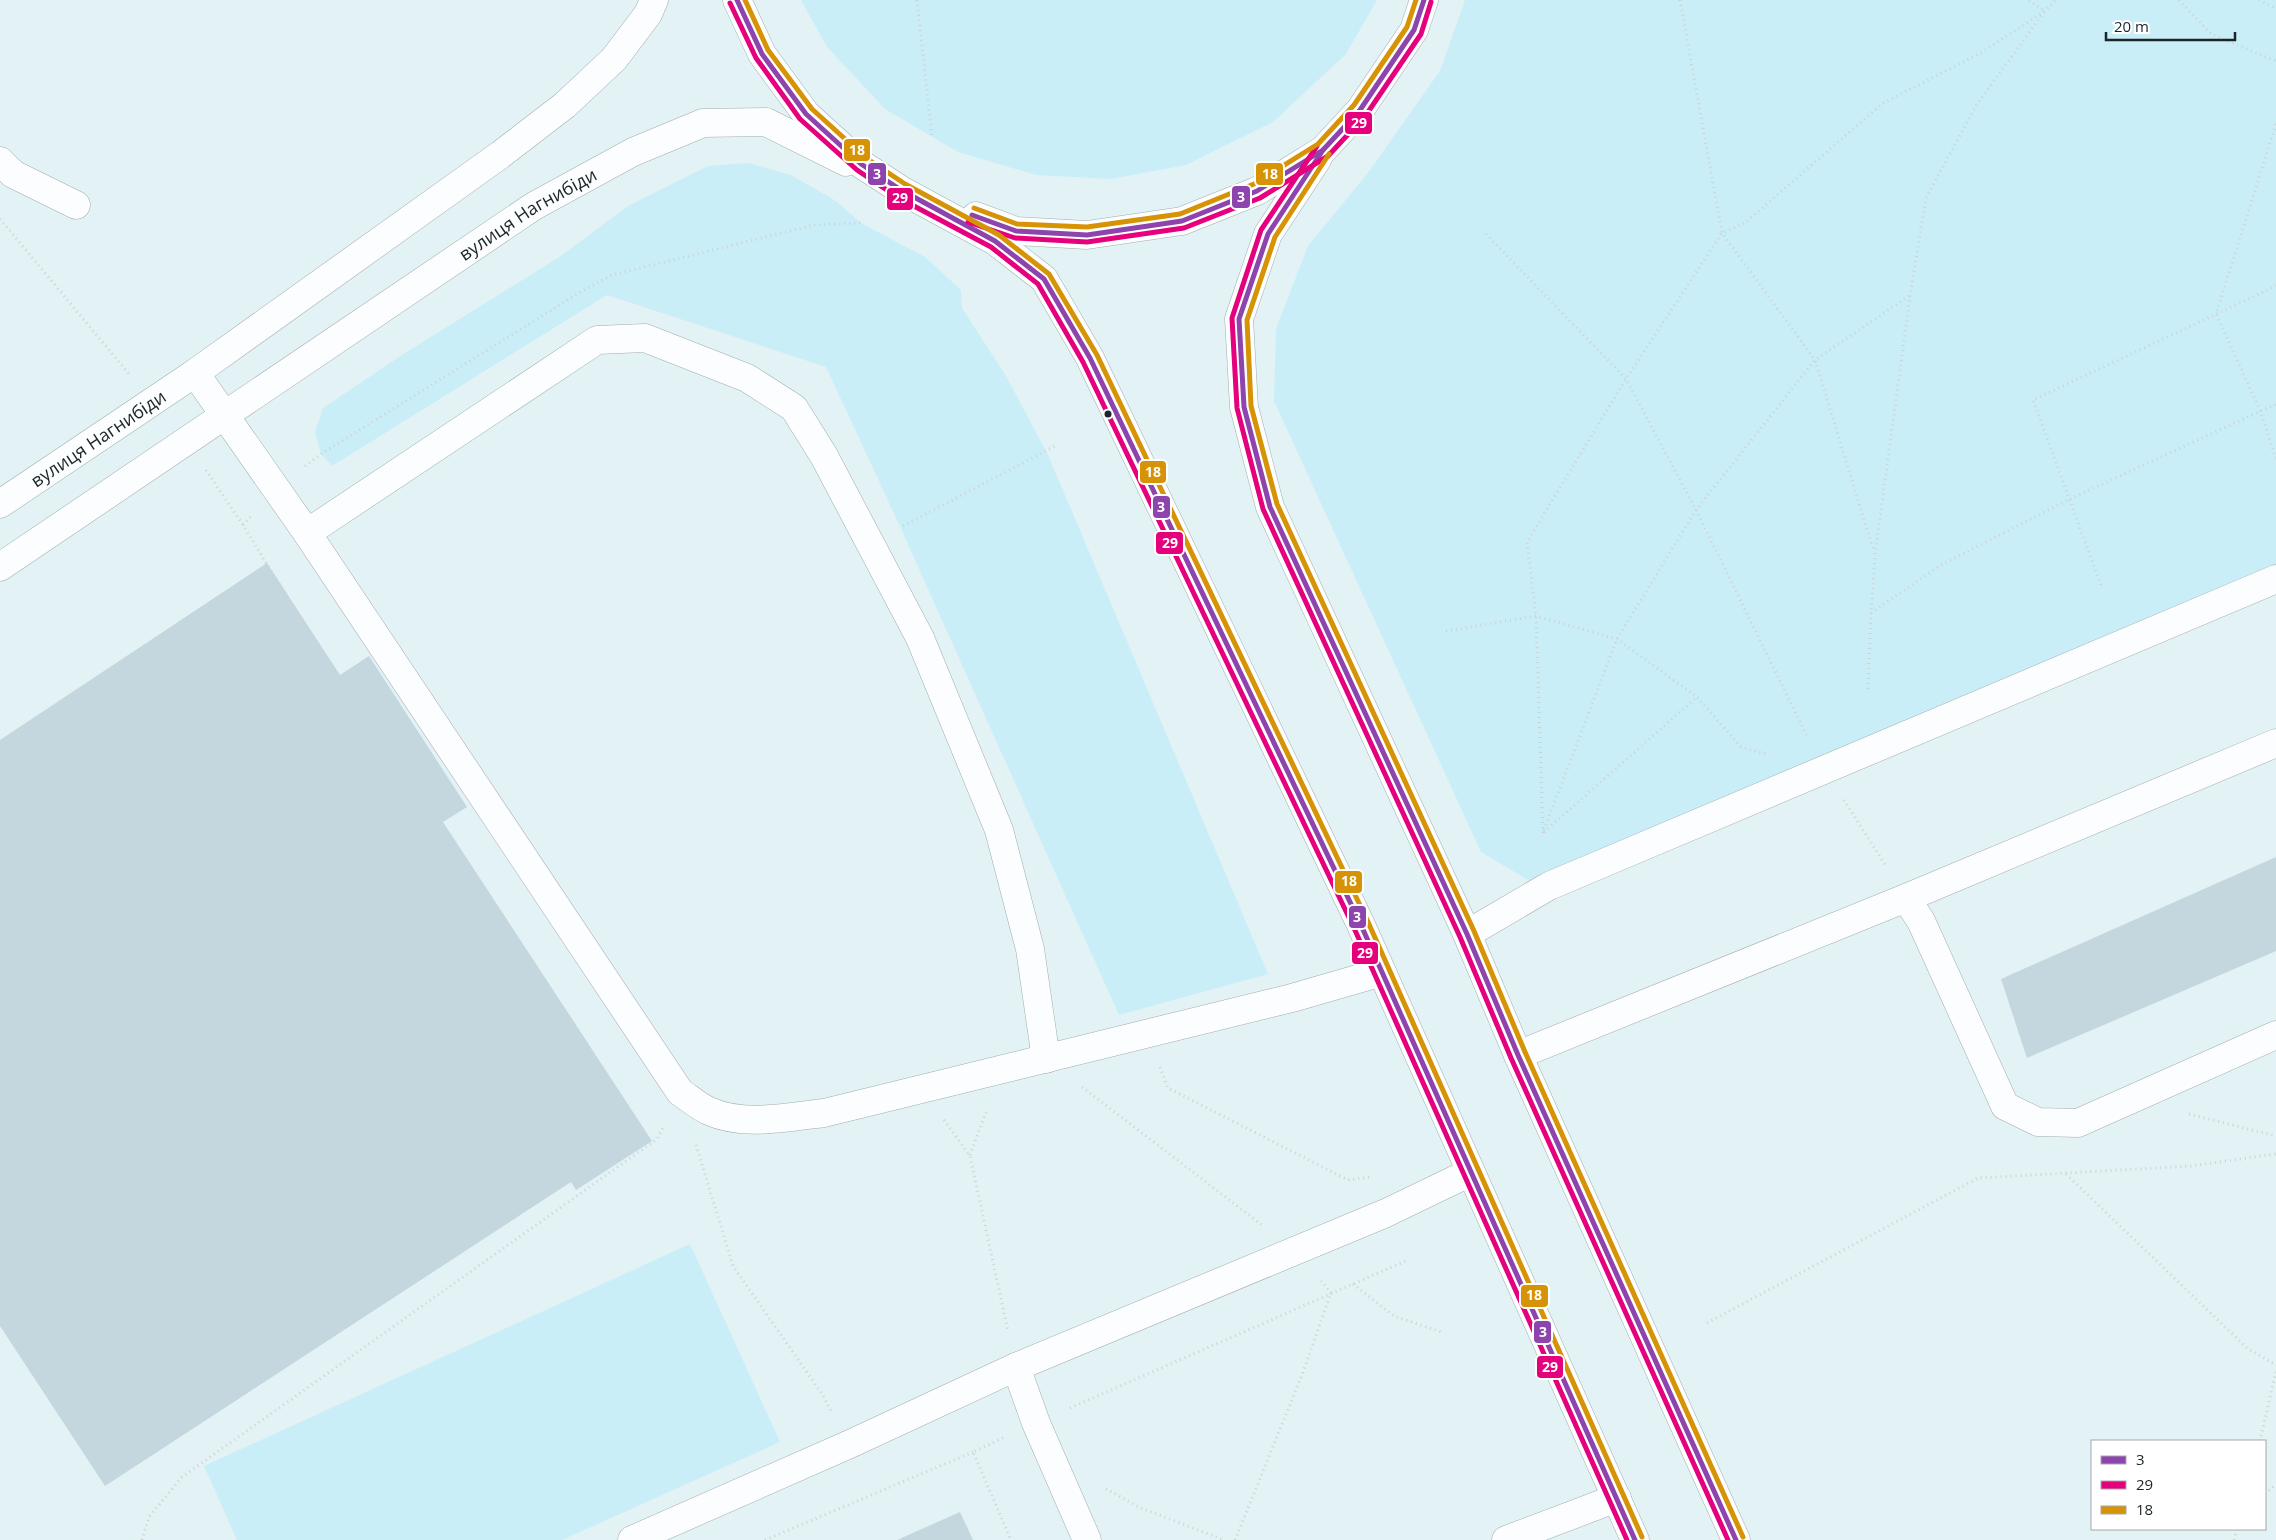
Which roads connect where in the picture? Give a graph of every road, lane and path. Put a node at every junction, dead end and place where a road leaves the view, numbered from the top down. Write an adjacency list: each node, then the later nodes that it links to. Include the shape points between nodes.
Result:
1 (654, 0): 25 (street, вулиця Нагнибіди, via 648,14 614,59 565,105)
2 (738, 0): 17 (street, via 762,54 806,114 862,164)
3 (917, 0): 14 (path)
4 (1424, 0): 15 (street, via 1414,30 1360,110)
5 (1680, 0): 20 (path)
6 (2028, 0): 11 (path)
7 (2056, 0): 11 (path)
8 (2179, 0): 12 (path, via 2211,34)
9 (2259, 0): 10 (path)
10 (2276, 8)
11 (2046, 11): 20 (path, via 1979,54 1883,103 1746,223); 22 (path, via 1977,104 1926,198)
12 (2276, 61)
13 (2276, 124): 23 (path)
14 (932, 137)
15 (1323, 150): 17 (street, via 1257,191 1182,221 1087,235 1016,231); 52 (street, via 1268,234 1239,320 1244,407 1270,507)
16 (0, 161): 18 (street, via 13,174)
17 (901, 190): 29 (street, вулиця Нагнибіди, via 766,122 703,123 632,152 534,206); 53 (street, via 995,241 1044,279 1090,358)
18 (76, 205)
19 (1486, 234): 26 (path)
20 (1722, 234): 24 (path); 26 (path)
21 (2276, 286): 23 (path)
22 (1910, 296): 24 (path); 37 (path)
23 (2216, 314): 28 (path); 32 (path, via 2033,400)
24 (1815, 360): 34 (path); 37 (path)
25 (195, 373): 29 (street); 33 (street, вулиця Нагнибіди)
26 (1626, 379): 34 (path); 42 (path, via 1527,542)
27 (2276, 404): 28 (path)
28 (2260, 410): 31 (path); 32 (path)
29 (225, 413): 35 (street); 38 (street, вулиця Нагнибіди)
30 (1055, 446): 36 (path)
31 (2276, 459)
32 (2070, 499): 40 (path); 41 (path, via 1941,564)
33 (0, 504)
34 (1696, 510): 44 (path); 49 (path)
35 (307, 533): 36 (street, via 597,340 645,338 746,378 794,408); 59 (street)
36 (871, 543): 57 (street, via 920,638 999,830 1030,949)
37 (1875, 554): 41 (path)
38 (0, 567)
39 (2276, 579): 49 (street)
40 (2100, 585)
41 (1871, 613): 45 (path)
42 (1536, 616): 43 (path); 44 (path); 50 (path)
43 (1446, 631)
44 (1618, 639): 46 (path); 50 (path)
45 (1868, 688)
46 (1697, 697): 48 (path, via 1741,747); 50 (path)
47 (2276, 743): 51 (street)
48 (1769, 755)
49 (1825, 770): 51 (path); 52 (street, via 1549,886)
50 (1543, 833)
51 (1906, 898): 55 (street, via 1921,921 2005,1106 2038,1122 2078,1123); 56 (street)
52 (1467, 934): 56 (street)
53 (1382, 972): 54 (street); 63 (street)
54 (1148, 1034): 57 (street); 65 (path, via 1168,1088 1348,1180)
55 (2276, 1035)
56 (1518, 1055): 92 (street)
57 (1046, 1059): 58 (street); 66 (path)
58 (922, 1089): 59 (street, via 824,1113 764,1119 732,1118 708,1111); 73 (path, via 970,1156)
59 (680, 1092): 77 (path, via 734,1266 822,1394); 83 (path, via 657,1139 182,1478 150,1517)
60 (2185, 1113): 61 (path)
61 (2276, 1136)
62 (2276, 1154): 64 (path, via 2191,1166)
63 (1471, 1172): 66 (street, via 1386,1213); 82 (street)
64 (2066, 1174): 70 (path, via 1978,1178); 72 (path, via 2247,1348)
65 (1370, 1176)
66 (1295, 1251): 69 (path); 73 (street)
67 (1408, 1260): 68 (path)
68 (1353, 1284): 69 (path); 71 (path, via 1394,1316)
69 (1332, 1293): 75 (path); 89 (path)
70 (1707, 1323)
71 (1444, 1333)
72 (2276, 1365)
73 (1016, 1367): 75 (street); 77 (street)
74 (2276, 1371): 76 (path)
75 (1036, 1423): 78 (path); 87 (street)
76 (2260, 1440)
77 (850, 1444): 84 (street)
78 (973, 1452): 85 (path); 86 (path)
79 (2276, 1484): 81 (path)
80 (1100, 1485): 88 (path, via 1141,1508)
81 (2266, 1493)
82 (1616, 1498): 90 (street); 91 (street)
83 (142, 1540)
84 (632, 1540)
85 (764, 1540)
86 (1011, 1540)
87 (1087, 1540)
88 (1224, 1540)
89 (1235, 1540)
90 (1506, 1540)
91 (1635, 1540)
92 (1736, 1540)

